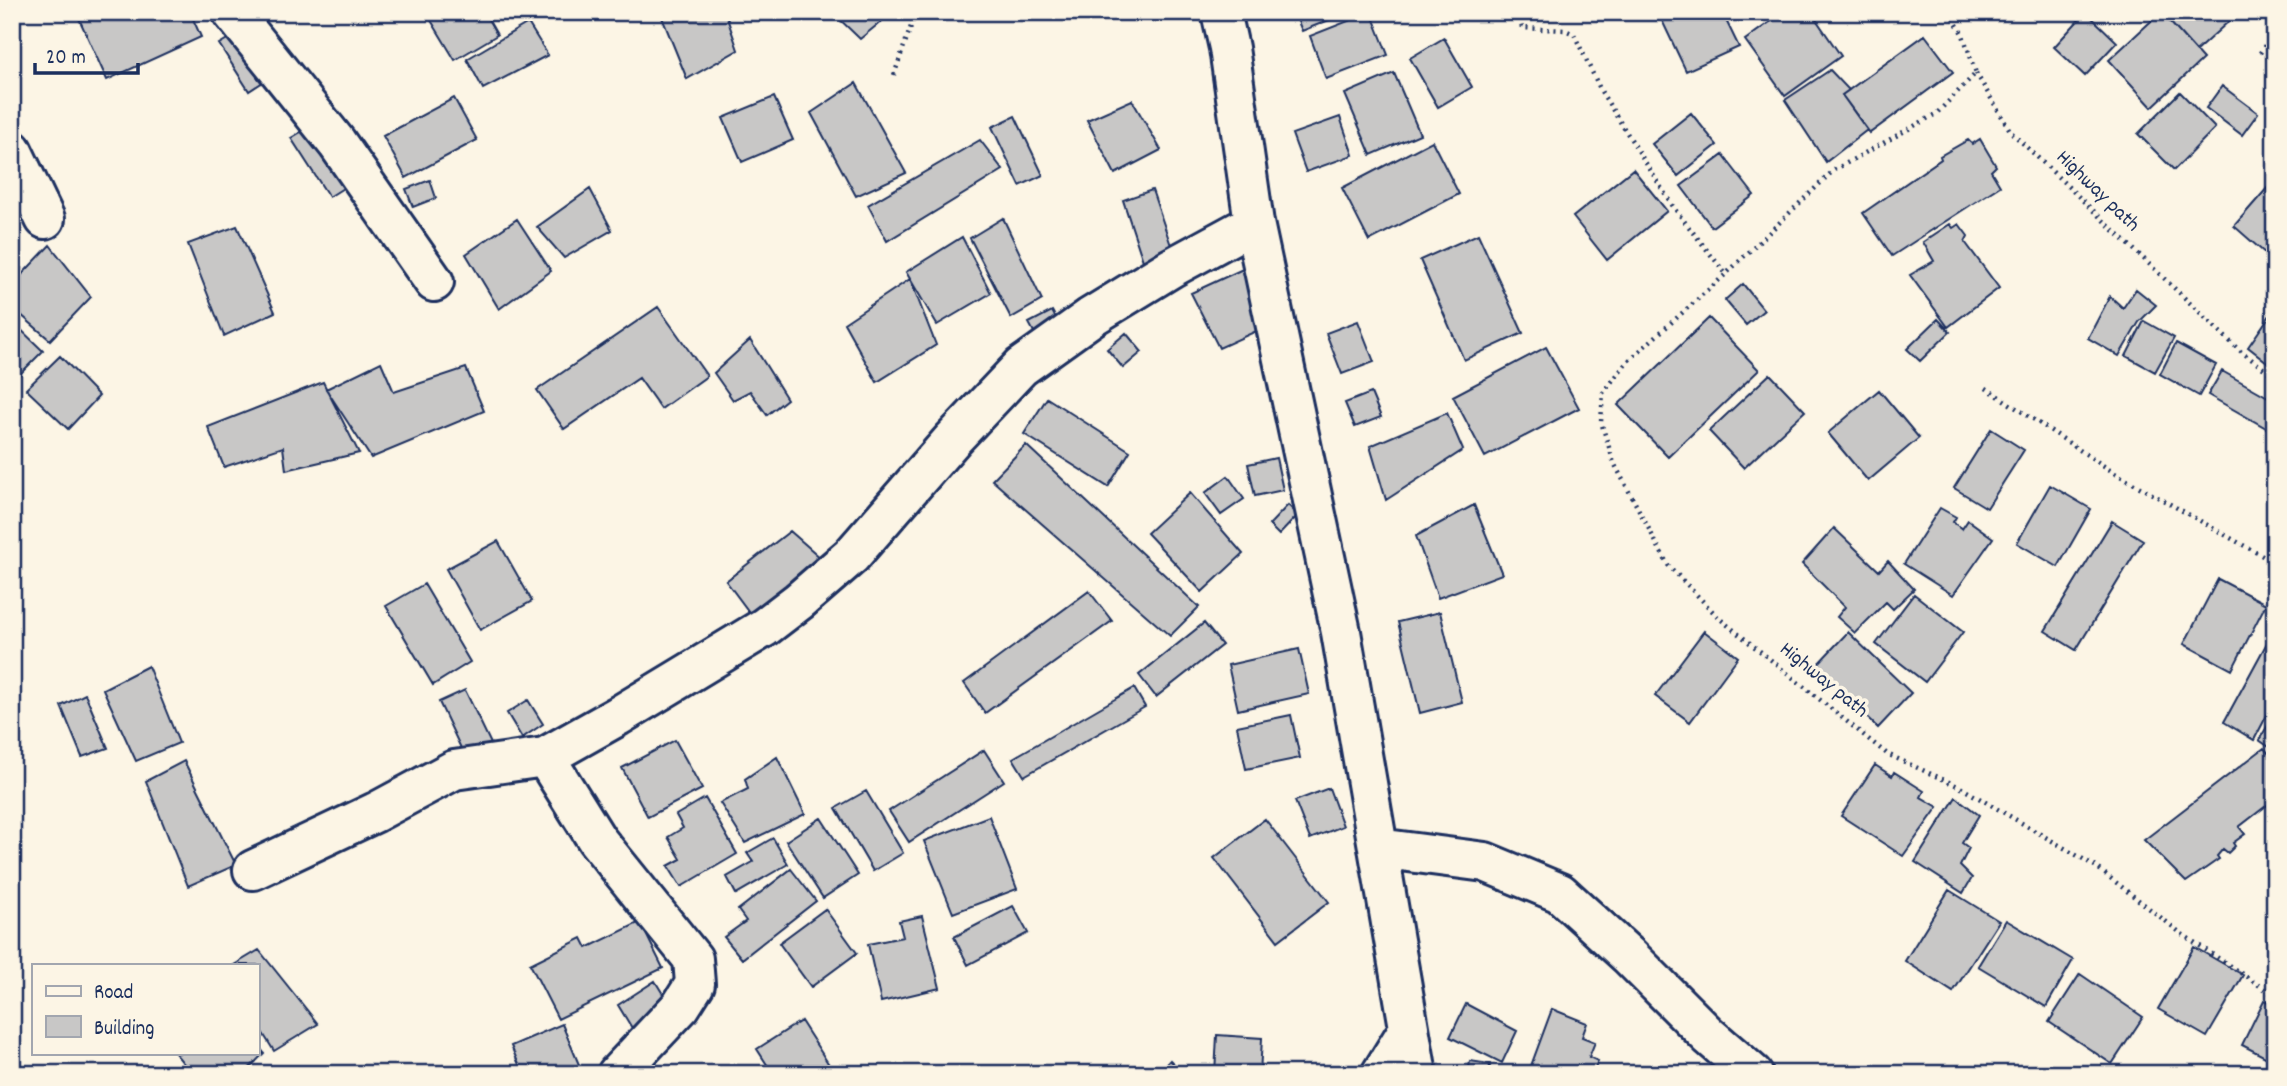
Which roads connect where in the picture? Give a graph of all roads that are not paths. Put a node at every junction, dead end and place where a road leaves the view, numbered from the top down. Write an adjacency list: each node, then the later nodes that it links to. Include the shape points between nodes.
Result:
1 (232, 12): 6 (street, via 337,143)
2 (1221, 12): 5 (street)
3 (12, 150): 4 (street)
4 (45, 219)
5 (1254, 223): 7 (street, via 1091,317 1021,367 851,556 765,627); 8 (street, via 1341,632)
6 (434, 282)
7 (545, 757): 9 (street, via 454,770); 11 (street, via 597,840 693,959 695,984 681,1006)
8 (1378, 848): 10 (street); 14 (street, via 1485,862 1560,893)
9 (253, 870)
10 (1408, 1030): 12 (street); 13 (street)
11 (617, 1074)
12 (1381, 1074)
13 (1417, 1074)
14 (1753, 1074)

